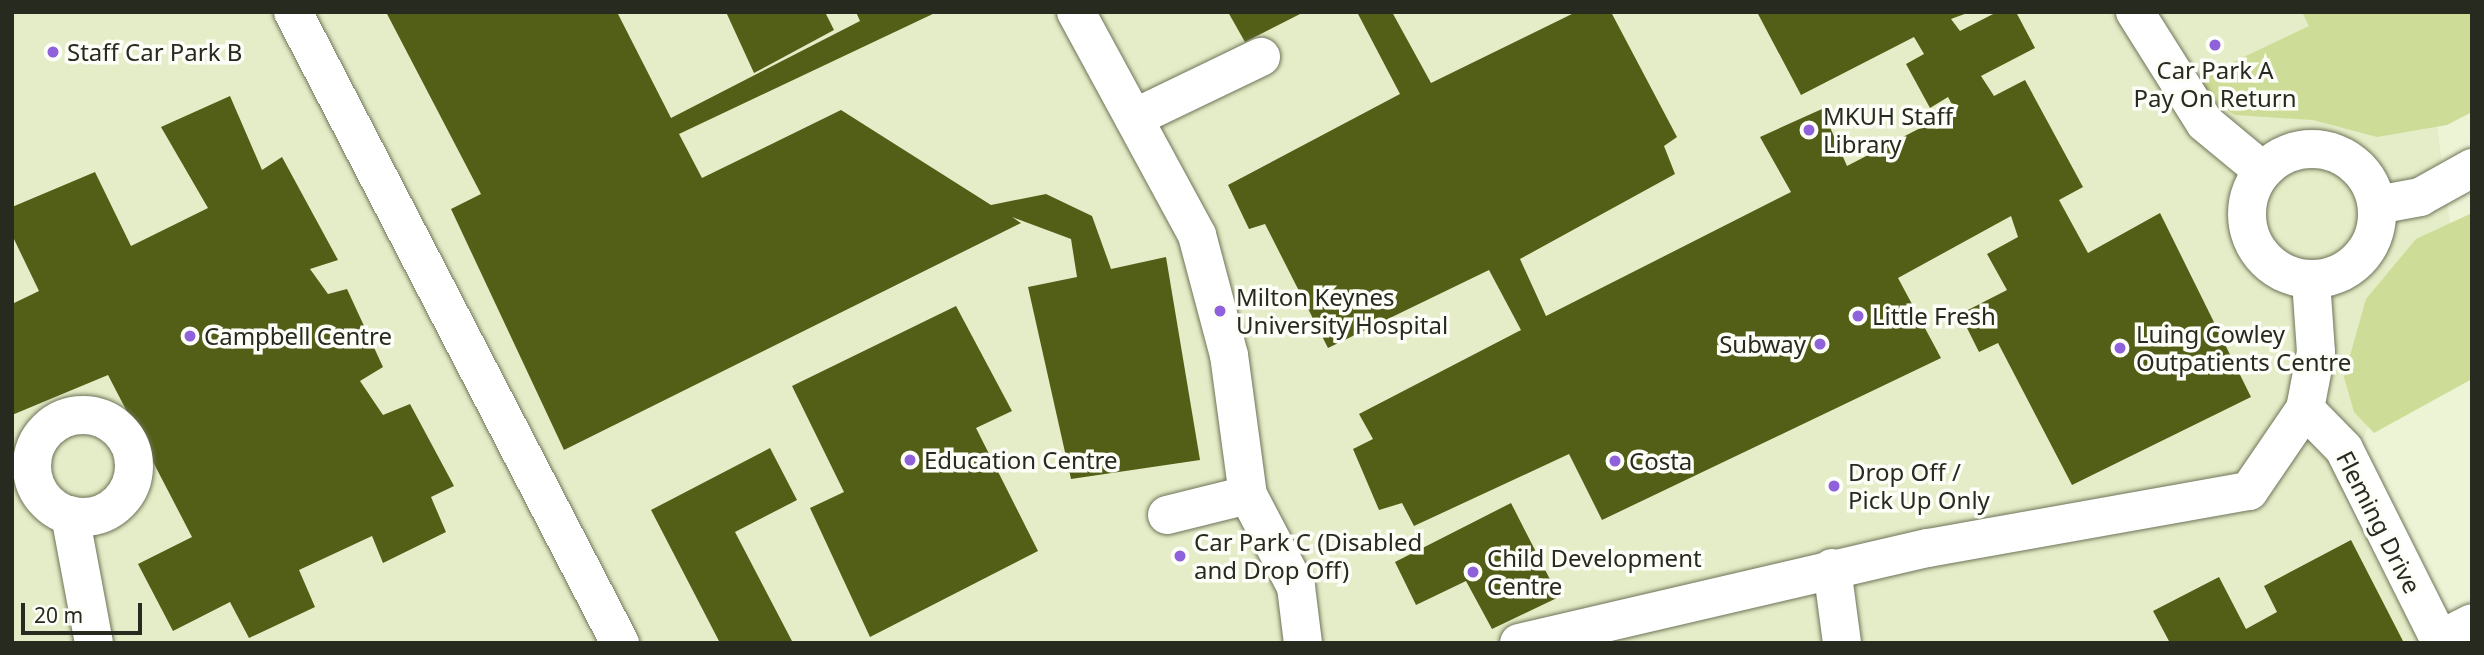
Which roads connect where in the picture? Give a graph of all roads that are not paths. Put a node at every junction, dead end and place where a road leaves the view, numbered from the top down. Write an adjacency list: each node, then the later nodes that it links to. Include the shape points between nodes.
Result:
1 (293, 12): 18 (street)
2 (1076, 12): 5 (street)
3 (2135, 12): 7 (street, via 2205,123)
4 (1261, 57): 5 (street)
5 (1134, 118): 12 (street, via 1197,235 1229,355)
6 (2472, 168): 8 (street, via 2420,197)
7 (2263, 170): 8 (street, via 2300,150 2331,152 2359,167); 9 (street, via 2247,204 2252,241 2276,269)
8 (2377, 205): 9 (street, via 2368,248 2334,276)
9 (2311, 280): 10 (street, via 2316,352)
10 (2305, 409): 15 (street, via 2249,491); 16 (street, Fleming Drive, via 2344,449)
11 (21, 470): 13 (street, via 45,503); 13 (street, via 36,442 70,415 88,414 125,436 134,457 128,492 95,518)
12 (1248, 495): 14 (street); 19 (street, via 1296,587)
13 (70, 515): 17 (street)
14 (1167, 515)
15 (1822, 570): 20 (street); 21 (street); 22 (street)
16 (2451, 635)
17 (94, 643)
18 (620, 643)
19 (1303, 643)
20 (1519, 643)
21 (1822, 643)
22 (1842, 643)

